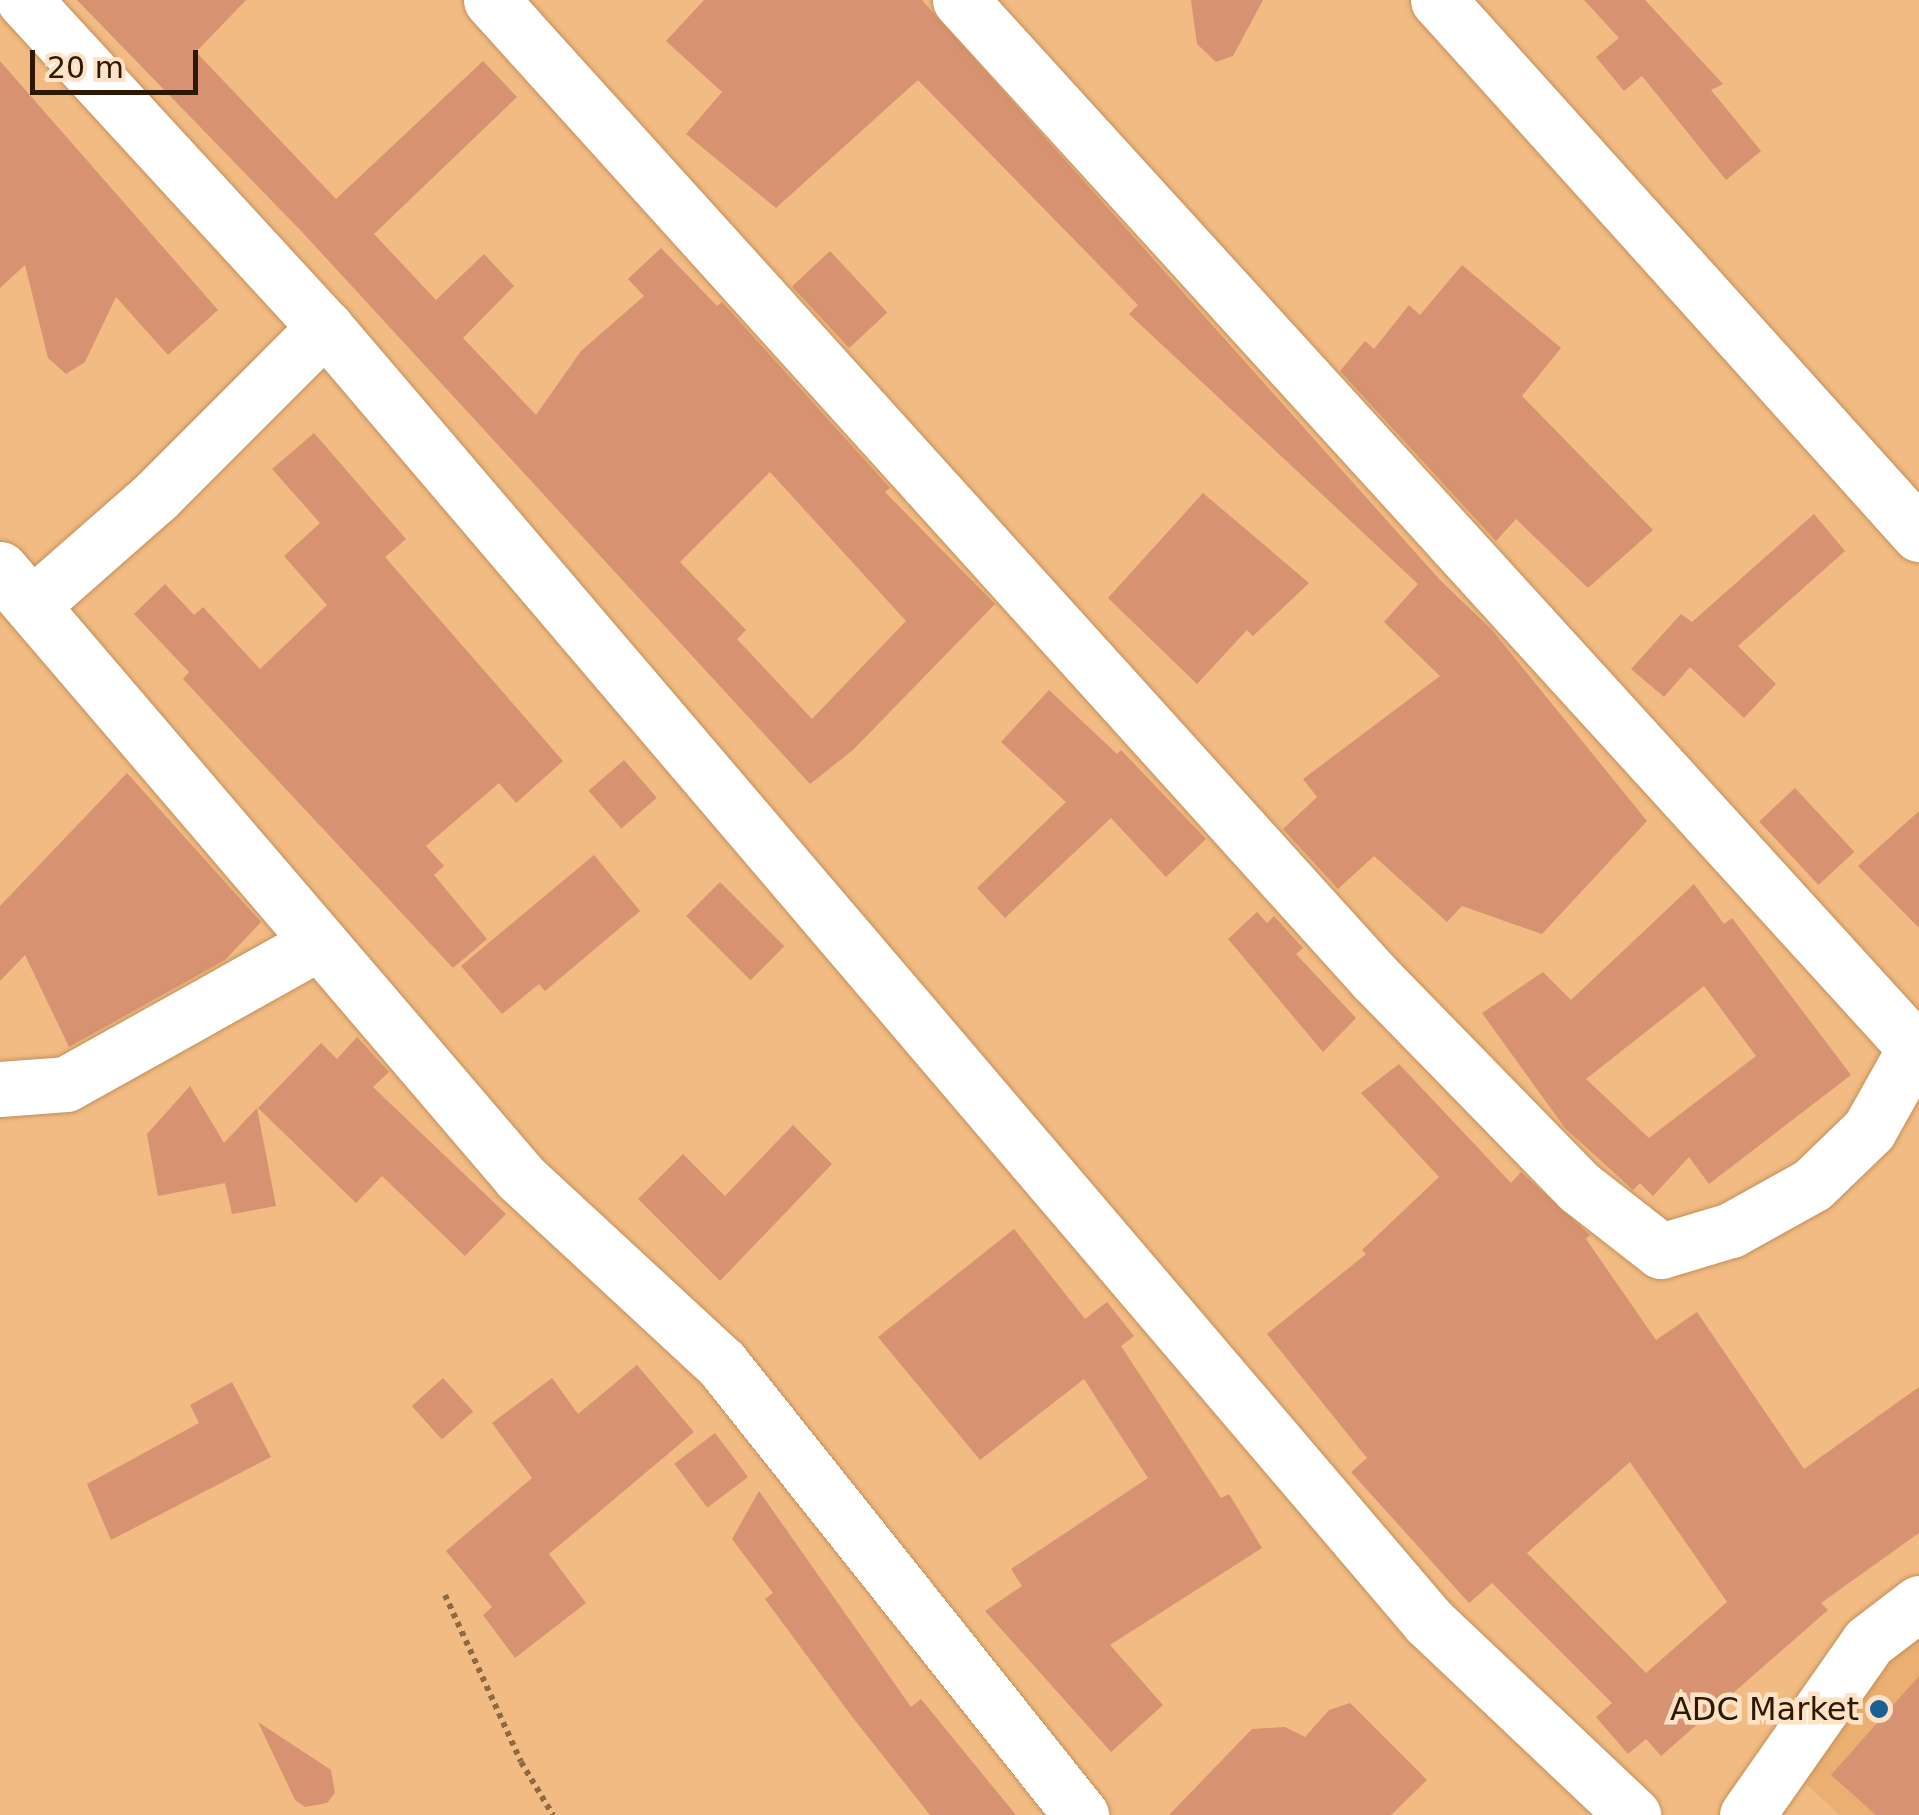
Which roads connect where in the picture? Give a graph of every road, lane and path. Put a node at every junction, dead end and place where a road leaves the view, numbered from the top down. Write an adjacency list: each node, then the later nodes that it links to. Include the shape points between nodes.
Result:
1 (24, 0): 5 (street)
2 (491, 0): 3 (street, via 1376,980 1580,1187 1662,1251 1732,1230 1812,1185 1869,1130 1914,1048)
3 (960, 0)
4 (1438, 0): 6 (street)
5 (325, 327): 7 (street, via 156,496); 14 (street, via 1428,1622)
6 (1919, 534)
7 (16, 587): 8 (street)
8 (317, 944): 9 (street, via 66,1084); 13 (street, via 521,1178 721,1362)
9 (0, 1089)
10 (445, 1595): 12 (path, via 521,1762)
11 (1919, 1603): 15 (street, via 1868,1642)
12 (553, 1815)
13 (1081, 1815)
14 (1633, 1815)
15 (1747, 1815)

